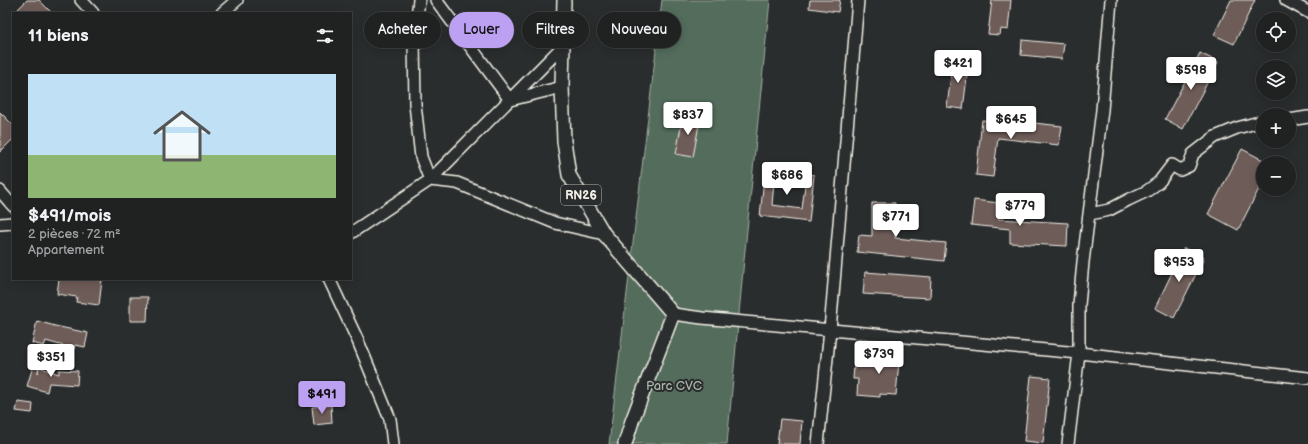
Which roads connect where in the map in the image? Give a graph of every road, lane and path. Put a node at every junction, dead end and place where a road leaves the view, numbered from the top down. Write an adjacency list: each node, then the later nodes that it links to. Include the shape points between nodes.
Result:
1 (81, 0): 9 (street)
2 (237, 0): 10 (street)
3 (419, 0): 20 (street, via 414,40 415,104 421,157)
4 (436, 0): 16 (street)
5 (564, 0): 11 (main road, RN26)
6 (858, 0): 30 (street)
7 (1111, 0): 23 (street, via 1104,95)
8 (1286, 0): 12 (street)
9 (92, 12)
10 (223, 12)
11 (563, 12)
12 (1308, 12)
13 (561, 48): 16 (street)
14 (562, 48): 15 (main road, RN26)
15 (562, 87): 16 (street); 27 (main road, RN26, via 564,141 569,175)
16 (510, 100): 20 (street)
17 (1308, 117): 18 (street)
18 (1296, 119)
19 (1256, 123): 23 (street, via 1215,138 1193,154 1189,166 1180,170 1172,165 1159,182 1147,191 1109,210)
20 (430, 180): 26 (street); 27 (street, via 458,183 555,222)
21 (0, 191): 22 (street)
22 (12, 205)
23 (1090, 214): 31 (street, via 1079,305)
24 (12, 223): 25 (street)
25 (0, 224)
26 (352, 232)
27 (604, 234): 29 (main road, RN26)
28 (329, 280): 33 (street, via 390,420)
29 (673, 314): 30 (street); 34 (main road)
30 (830, 330): 31 (street); 35 (street)
31 (1079, 353): 32 (street); 36 (street)
32 (1308, 378)
33 (393, 444)
34 (625, 444)
35 (818, 444)
36 (1068, 444)

